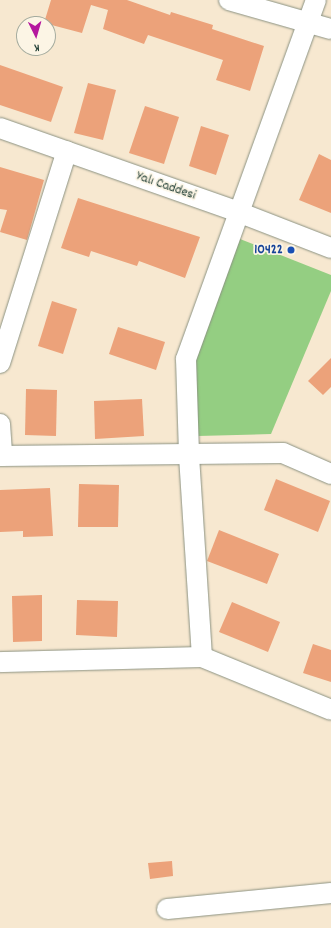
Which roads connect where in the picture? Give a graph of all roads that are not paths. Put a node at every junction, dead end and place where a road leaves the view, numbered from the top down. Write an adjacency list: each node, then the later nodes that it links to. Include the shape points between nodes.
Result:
1 (229, 0): 3 (street)
2 (316, 0): 3 (street)
3 (308, 22): 4 (street); 7 (street)
4 (331, 29)
5 (0, 128): 6 (street, Yalı Caddesi)
6 (67, 151): 7 (street, Yalı Caddesi); 9 (street)
7 (238, 212): 8 (street, Yalı Caddesi); 11 (street, via 186,359)
8 (331, 248)
9 (0, 363)
10 (0, 424): 12 (street)
11 (189, 454): 12 (street); 13 (street, via 283,453); 14 (street)
12 (1, 456)
13 (331, 474)
14 (202, 657): 15 (street); 16 (street)
15 (0, 662)
16 (331, 710)
17 (331, 893): 18 (street)
18 (167, 909)

